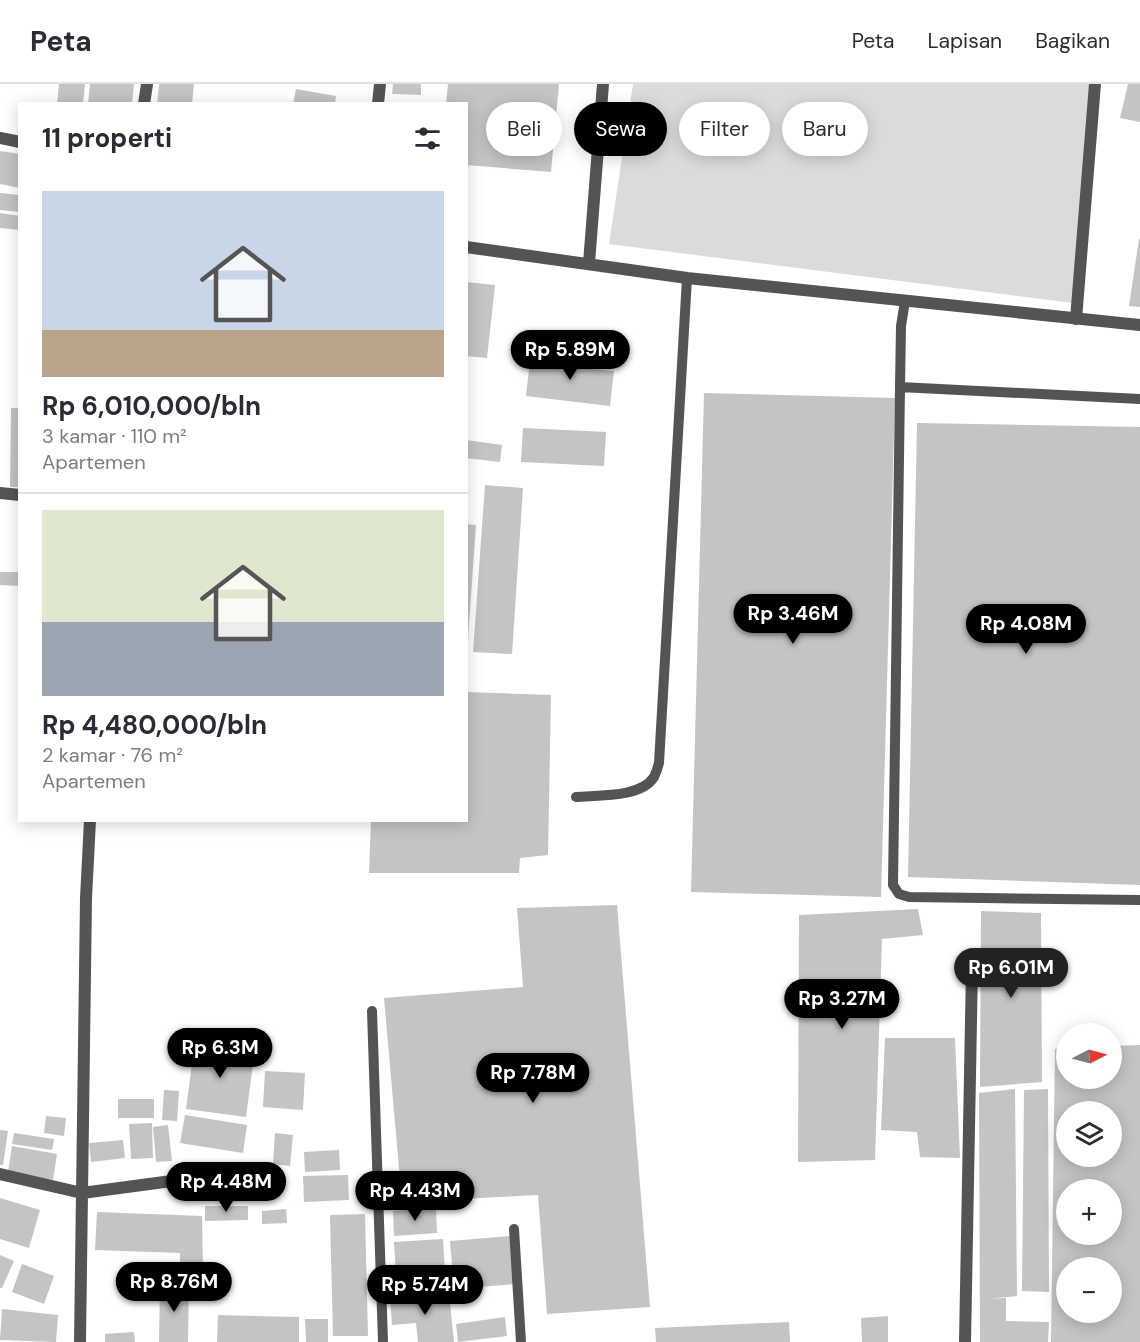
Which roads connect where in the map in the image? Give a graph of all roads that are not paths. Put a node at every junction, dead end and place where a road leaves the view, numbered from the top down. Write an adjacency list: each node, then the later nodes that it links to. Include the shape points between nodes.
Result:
1 (147, 84): 5 (street)
2 (380, 84): 6 (street)
3 (603, 84): 10 (street)
4 (1095, 84): 13 (street)
5 (144, 102)
6 (378, 102)
7 (0, 138): 8 (street)
8 (18, 142)
9 (468, 247): 10 (street)
10 (589, 263): 11 (street)
11 (687, 278): 12 (street); 19 (lane, via 659,763 653,778 639,788)
12 (905, 302): 13 (street); 15 (lane)
13 (1076, 319): 14 (street)
14 (1140, 325)
15 (900, 387): 16 (lane); 21 (lane, via 891,880 895,890 909,897)
16 (1140, 399)
17 (0, 493): 18 (street)
18 (18, 495)
19 (576, 797)
20 (90, 822): 26 (street)
21 (1140, 900)
22 (972, 967): 31 (street)
23 (372, 1011): 29 (lane)
24 (254, 1170): 26 (street)
25 (0, 1174): 26 (street)
26 (82, 1193): 28 (street)
27 (514, 1229): 30 (lane)
28 (80, 1342)
29 (383, 1342)
30 (521, 1342)
31 (964, 1342)

